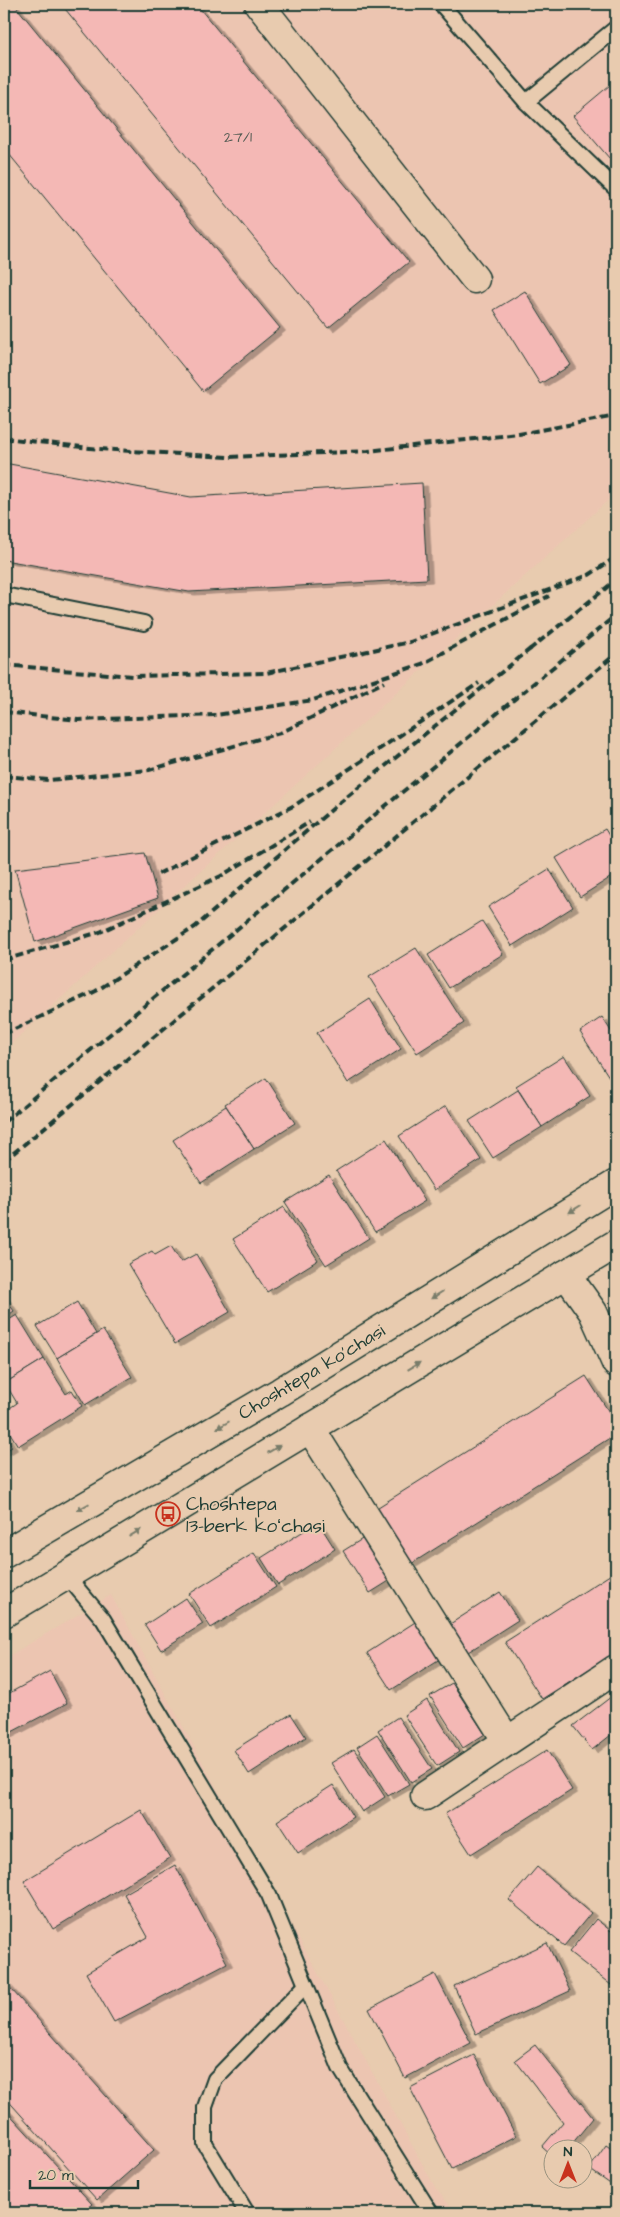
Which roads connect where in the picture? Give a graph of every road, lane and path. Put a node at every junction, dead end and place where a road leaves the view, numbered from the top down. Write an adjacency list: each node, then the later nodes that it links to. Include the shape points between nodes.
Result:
1 (259, 4): 6 (main road)
2 (441, 4): 4 (lane)
3 (616, 28): 4 (lane)
4 (526, 102): 5 (lane)
5 (616, 189)
6 (475, 280)
7 (4, 596): 8 (lane)
8 (144, 623)
9 (616, 1184): 14 (main road, Choshtepa ko'chasi, one-way to 14, via 280,1392)
10 (616, 1244): 11 (main road)
11 (566, 1274): 12 (main road, via 593,1312); 13 (main road, one-way to 11)
12 (616, 1363)
13 (310, 1428): 15 (main road, one-way to 13); 18 (main road)
14 (4, 1554)
15 (66, 1575): 16 (main road); 20 (lane, via 103,1619 269,1895)
16 (4, 1613)
17 (616, 1669): 18 (main road)
18 (507, 1742): 19 (main road)
19 (425, 1796)
20 (306, 1985): 21 (lane, via 215,2079 205,2107 205,2144); 22 (lane, via 340,2068)
21 (247, 2213)
22 (431, 2213)

